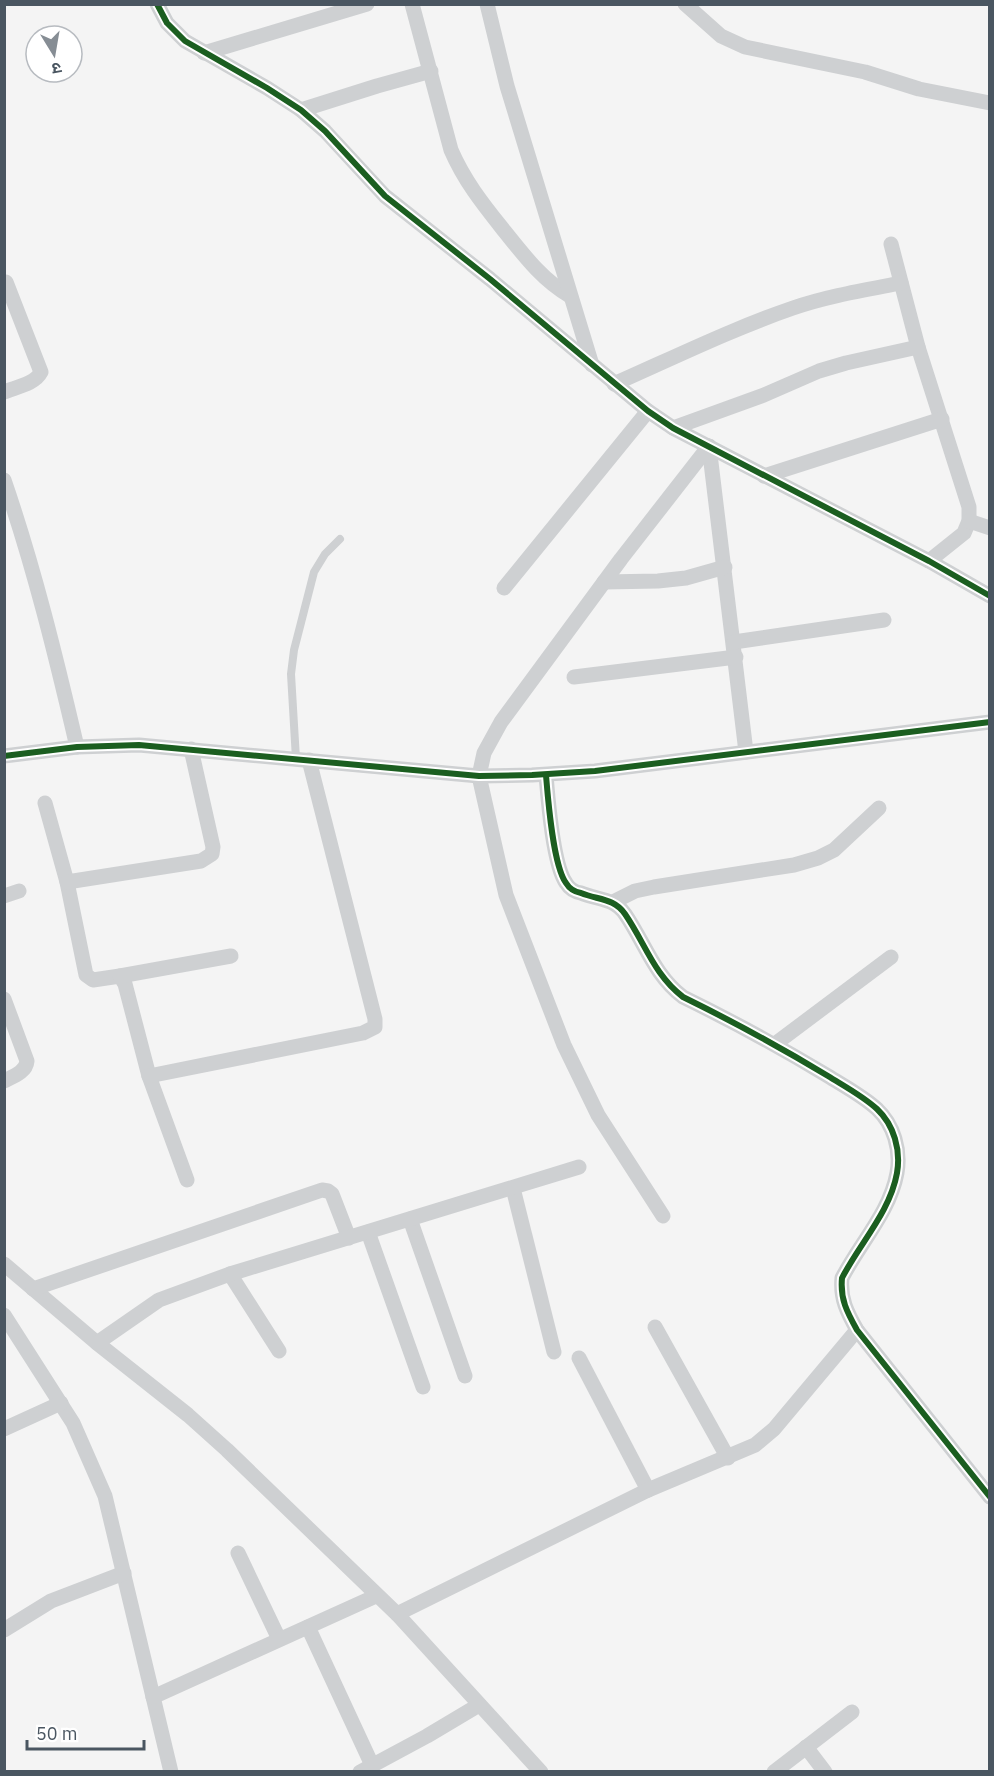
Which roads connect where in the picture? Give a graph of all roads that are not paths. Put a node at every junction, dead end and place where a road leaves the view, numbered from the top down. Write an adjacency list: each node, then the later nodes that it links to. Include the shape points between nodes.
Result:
1 (157, 4): 6 (street, via 167,23)
2 (367, 4): 6 (street)
3 (412, 4): 7 (street)
4 (487, 4): 13 (street, via 507,86)
5 (685, 4): 8 (street, via 721,36 745,47)
6 (204, 53): 9 (street)
7 (431, 71): 9 (street); 13 (street, via 461,173 535,270)
8 (990, 103)
9 (301, 110): 15 (street, via 325,130 385,196)
10 (891, 244): 12 (street)
11 (6, 282): 17 (street, via 41,372 32,381)
12 (901, 283): 14 (street); 16 (street, via 793,308)
13 (570, 297): 15 (street)
14 (918, 347): 19 (street); 20 (street, via 819,371)
15 (592, 365): 16 (street)
16 (614, 384): 18 (street)
17 (4, 392)
18 (648, 411): 20 (street); 30 (street)
19 (942, 419): 22 (street); 24 (street, via 969,507)
20 (673, 428): 21 (street)
21 (710, 446): 22 (street); 28 (street); 29 (street)
22 (765, 476): 27 (street)
23 (4, 480): 36 (street, via 41,600)
24 (969, 521): 25 (street); 27 (street, via 964,533)
25 (990, 528)
26 (340, 539): 40 (lane, via 314,572 294,650 291,674)
27 (929, 561): 31 (street)
28 (725, 567): 29 (street, via 686,578); 33 (street)
29 (604, 582): 42 (street, via 501,722 484,753)
30 (504, 588)
31 (990, 596)
32 (884, 620): 33 (street)
33 (735, 650): 34 (street); 38 (street)
34 (574, 676)
35 (990, 722): 38 (street)
36 (77, 747): 37 (street, via 139,745); 39 (street)
37 (191, 749): 40 (street); 45 (street, via 212,854 201,861)
38 (746, 752): 41 (street)
39 (4, 756)
40 (303, 760): 42 (street); 52 (street, via 375,1027 363,1033)
41 (546, 775): 42 (street); 46 (street, via 554,837 566,883 572,890)
42 (479, 776): 57 (street, via 506,895 564,1045 598,1115)
43 (45, 803): 45 (street)
44 (879, 808): 46 (street, via 834,850 818,858 635,891)
45 (67, 882): 49 (street, via 86,975 93,980)
46 (613, 902): 51 (street, via 625,913 670,987)
47 (231, 956): 49 (street)
48 (891, 957): 51 (street)
49 (120, 976): 52 (street)
50 (4, 999): 53 (street, via 27,1066)
51 (775, 1044): 66 (street, via 878,1110 896,1140 894,1187 842,1278 844,1304)
52 (149, 1076): 55 (street)
53 (4, 1081)
54 (579, 1167): 56 (street)
55 (187, 1180)
56 (513, 1188): 58 (street); 69 (street)
57 (663, 1216)
58 (410, 1220): 59 (street); 71 (street)
59 (368, 1232): 60 (street); 72 (street)
60 (349, 1239): 62 (street); 63 (street, via 332,1194 322,1190)
61 (4, 1264): 63 (street)
62 (230, 1274): 67 (street, via 159,1300); 68 (street)
63 (33, 1289): 67 (street)
64 (4, 1315): 73 (street)
65 (655, 1327): 75 (street)
66 (857, 1330): 75 (street, via 766,1437); 77 (street)
67 (98, 1343): 80 (street, via 227,1450)
68 (279, 1351)
69 (554, 1352)
70 (579, 1359): 76 (street)
71 (465, 1376)
72 (423, 1387)
73 (61, 1403): 74 (street); 79 (street, via 105,1496)
74 (4, 1429)
75 (728, 1458): 76 (street)
76 (648, 1490): 81 (street)
77 (990, 1497)
78 (238, 1553): 84 (street)
79 (124, 1573): 82 (street, via 51,1601); 85 (street)
80 (376, 1596): 81 (street); 83 (street)
81 (397, 1614): 86 (street)
82 (6, 1625)
83 (308, 1627): 84 (street); 89 (street)
84 (279, 1640): 85 (street)
85 (153, 1697): 90 (street)
86 (479, 1705): 89 (street); 91 (street)
87 (852, 1712): 88 (street)
88 (806, 1747): 92 (street); 93 (street)
89 (366, 1768)
90 (171, 1772)
91 (541, 1772)
92 (774, 1772)
93 (825, 1772)

